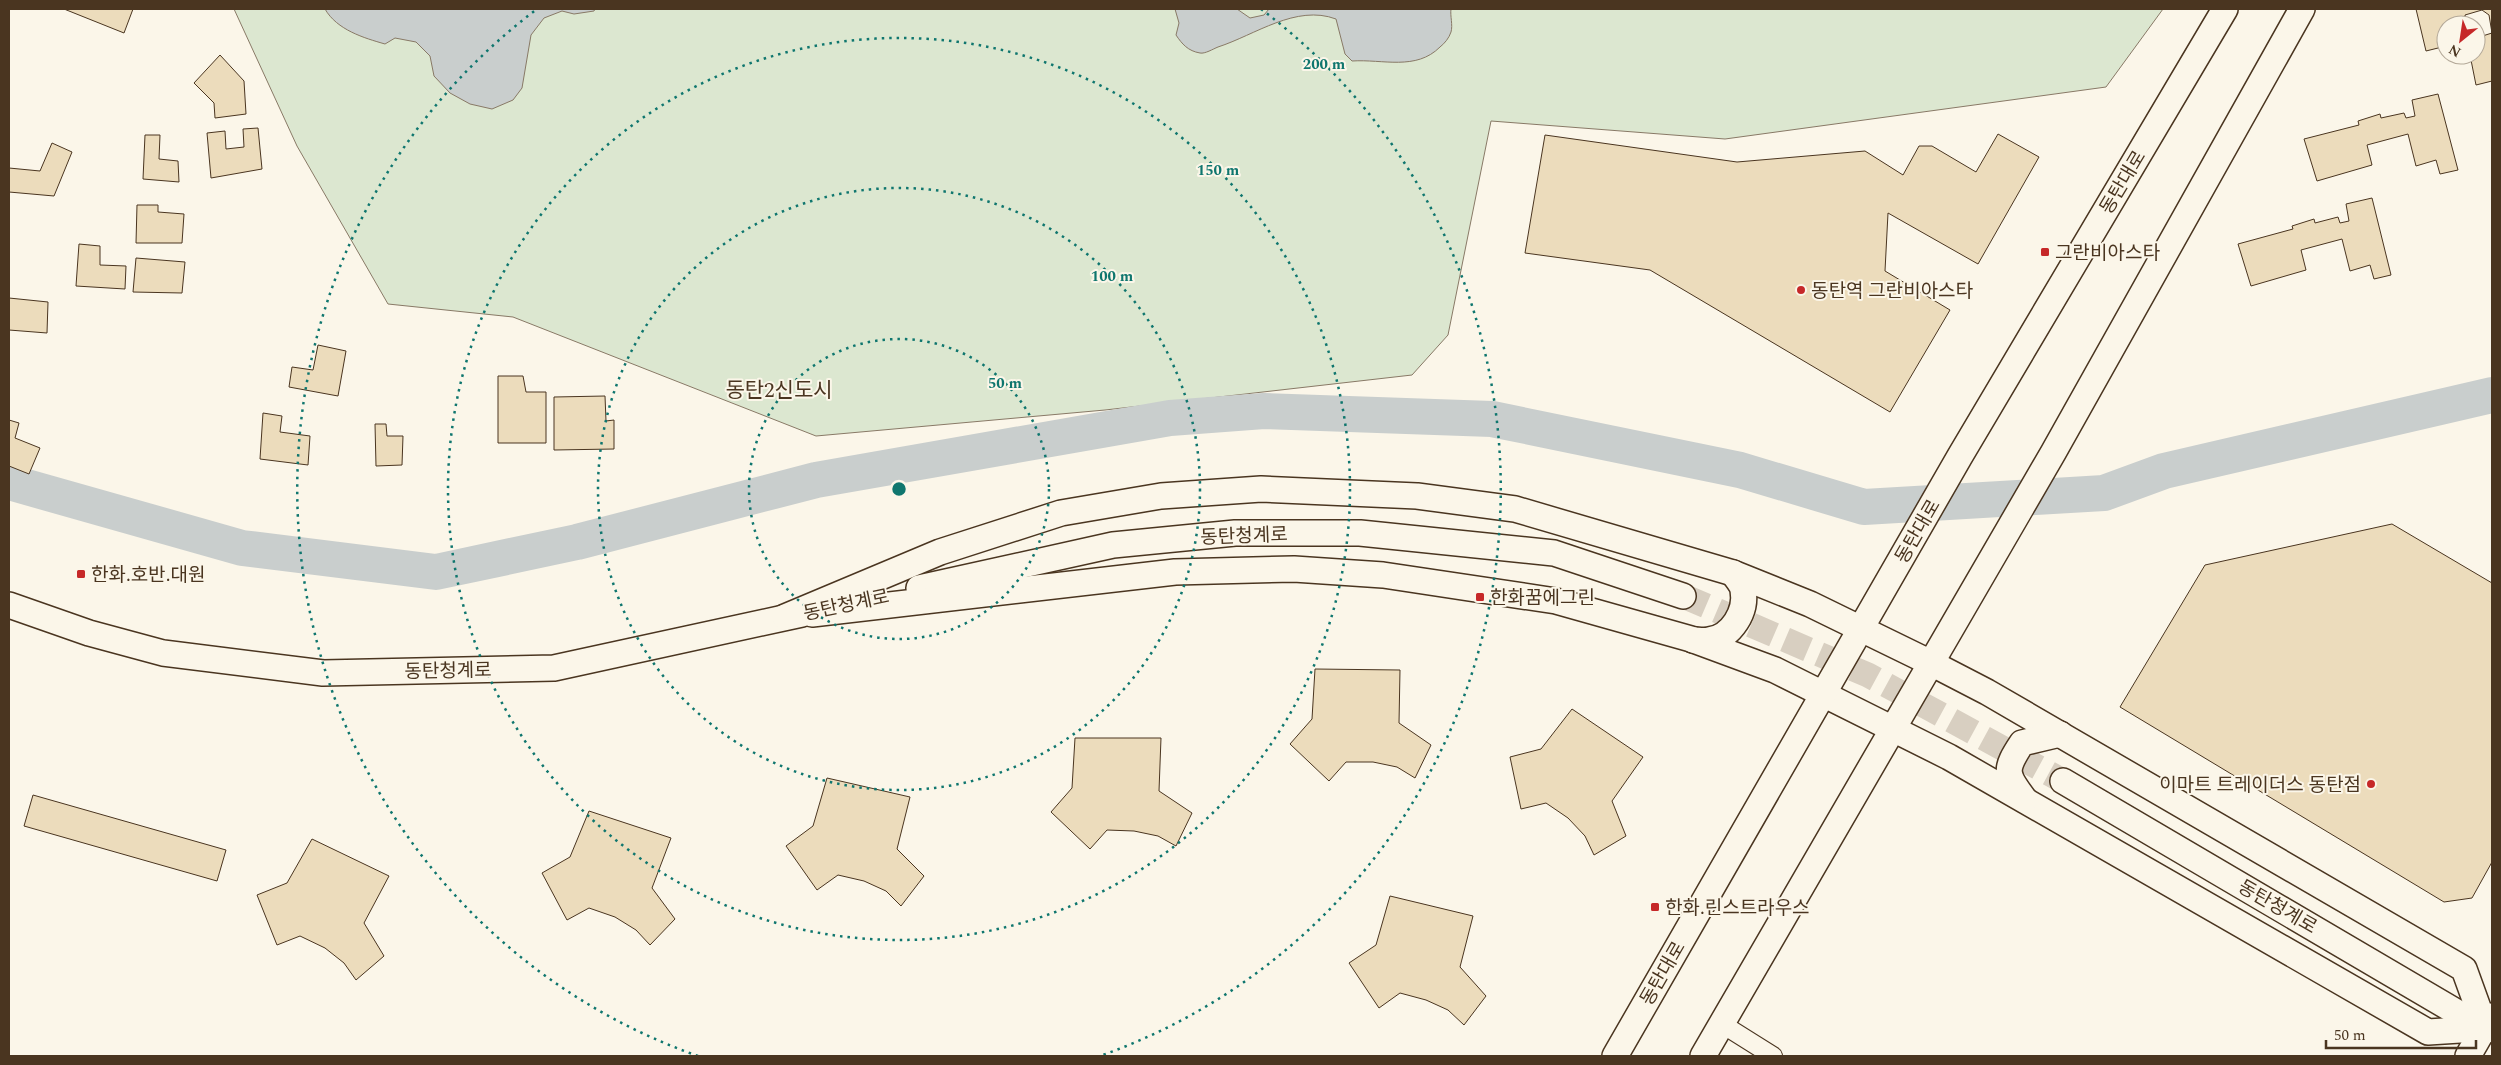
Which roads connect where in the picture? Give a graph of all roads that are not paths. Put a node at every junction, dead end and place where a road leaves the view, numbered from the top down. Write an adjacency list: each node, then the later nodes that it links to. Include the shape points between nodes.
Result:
1 (2225, 9): 7 (street, 동탄대로)
2 (2302, 9): 9 (street)
3 (1733, 572): 6 (street, via 1516,509 1416,496 1261,488 1161,496 1061,513 940,552); 7 (street); 8 (street, via 1743,589 1743,609 1735,624 1723,635 1709,640)
4 (1683, 596): 6 (street, 동탄청계로, via 1554,553 1360,533 1235,533 1113,545)
5 (9, 605): 6 (street, 동탄청계로, via 163,653 323,673 554,668)
6 (785, 617): 8 (street, via 1174,572 1294,569 1383,575 1556,600)
7 (1861, 629): 9 (street); 10 (street, 동탄대로)
8 (1691, 639): 10 (street, via 1775,670)
9 (1931, 663): 11 (street); 12 (street)
10 (1823, 694): 11 (street); 17 (street, 동탄대로)
11 (1893, 728): 14 (street); 15 (street)
12 (2060, 734): 14 (street, via 2022,742 2010,762 2010,781); 16 (street, via 2464,969)
13 (2062, 781): 16 (street, 동탄청계로)
14 (2027, 802): 16 (street, via 2428,1032)
15 (1722, 1024): 18 (street); 19 (street)
16 (2490, 1026): 20 (street)
17 (1615, 1056)
18 (1703, 1056)
19 (1773, 1056)
20 (2468, 1056)

